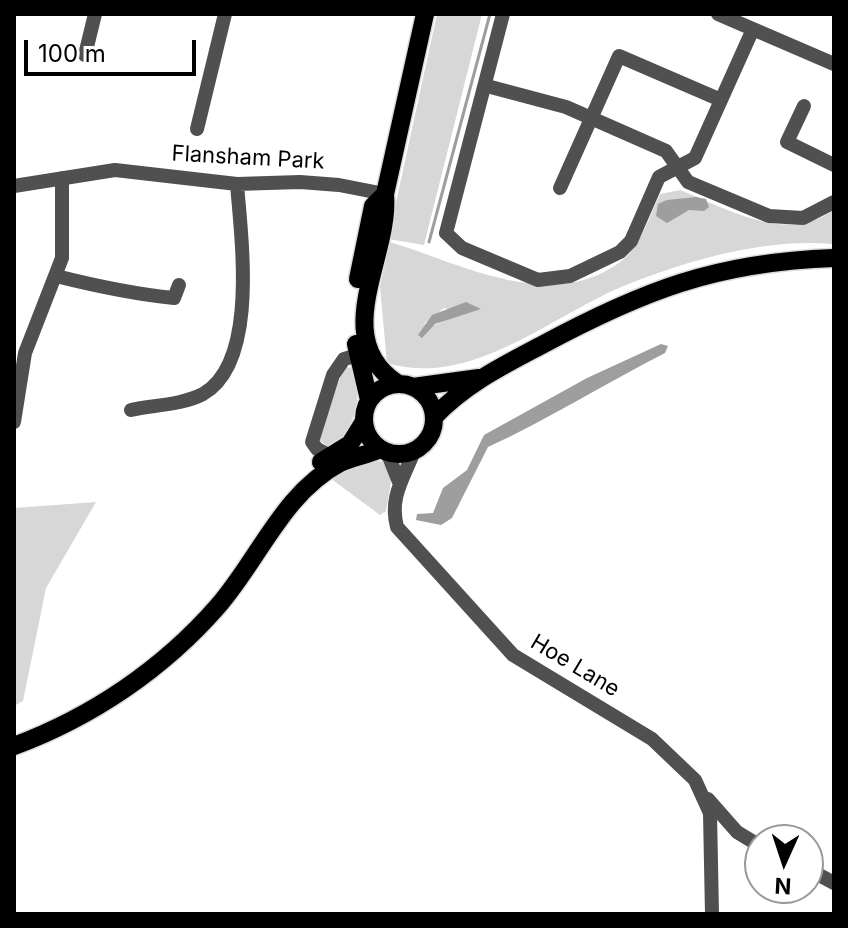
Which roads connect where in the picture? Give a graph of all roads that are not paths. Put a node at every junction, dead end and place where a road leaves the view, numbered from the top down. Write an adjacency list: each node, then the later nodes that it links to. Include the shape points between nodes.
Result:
1 (95, 14): 7 (street)
2 (225, 14): 13 (street)
3 (424, 14): 20 (main road)
4 (503, 14): 9 (street)
5 (718, 14): 6 (street)
6 (753, 29): 8 (street); 10 (street)
7 (85, 55)
8 (834, 64)
9 (487, 86): 12 (street); 15 (street, via 446,233 462,248 538,280 580,273 631,241 659,177)
10 (721, 100): 12 (street, via 619,56); 15 (street, via 695,158)
11 (804, 106): 14 (street, via 787,142)
12 (591, 118): 15 (street, via 666,151); 19 (street)
13 (197, 129)
14 (834, 165)
15 (677, 167): 21 (street, via 688,182 769,216 803,218)
16 (62, 178): 17 (street, Flansham Park, via 115,170); 18 (street, Flansham Park); 23 (street, via 64,238)
17 (237, 184): 20 (street, Flansham Park, via 300,182); 29 (street, via 244,301 226,366 216,384 188,401)
18 (14, 186)
19 (560, 188)
20 (385, 194): 25 (main road, via 373,206 355,295); 27 (main road, via 387,212 366,293 365,324 370,356 382,373)
21 (834, 202)
22 (834, 258): 26 (main road, via 751,265 664,286 598,314)
23 (56, 276): 24 (street, via 158,297 174,298); 31 (street, via 25,353)
24 (179, 285)
25 (358, 355): 28 (main road); 35 (street, via 344,359 333,375 312,442)
26 (482, 377): 27 (main road); 30 (main road)
27 (405, 385): 28 (main road, via 381,388); 30 (main road, via 428,399)
28 (369, 400): 32 (main road)
29 (131, 410)
30 (434, 417): 34 (main road, via 429,437)
31 (14, 422)
32 (363, 423): 33 (main road, via 372,442); 35 (main road, via 350,444)
33 (384, 451): 34 (main road); 36 (street, Hoe Lane); 37 (main road, via 340,463)
34 (414, 451): 36 (street, Hoe Lane)
35 (330, 456): 37 (main road, via 292,489)
36 (399, 482): 39 (street, Hoe Lane, via 393,507 397,527 500,643 539,674 652,739 682,764)
37 (282, 514): 38 (main road, via 236,584 156,667 81,717)
38 (14, 746)
39 (705, 796): 40 (street, Hoe Lane); 42 (street, Hoe Lane)
40 (744, 837)
41 (744, 838): 42 (street)
42 (713, 844): 43 (street, Hoe Lane)
43 (712, 914)

